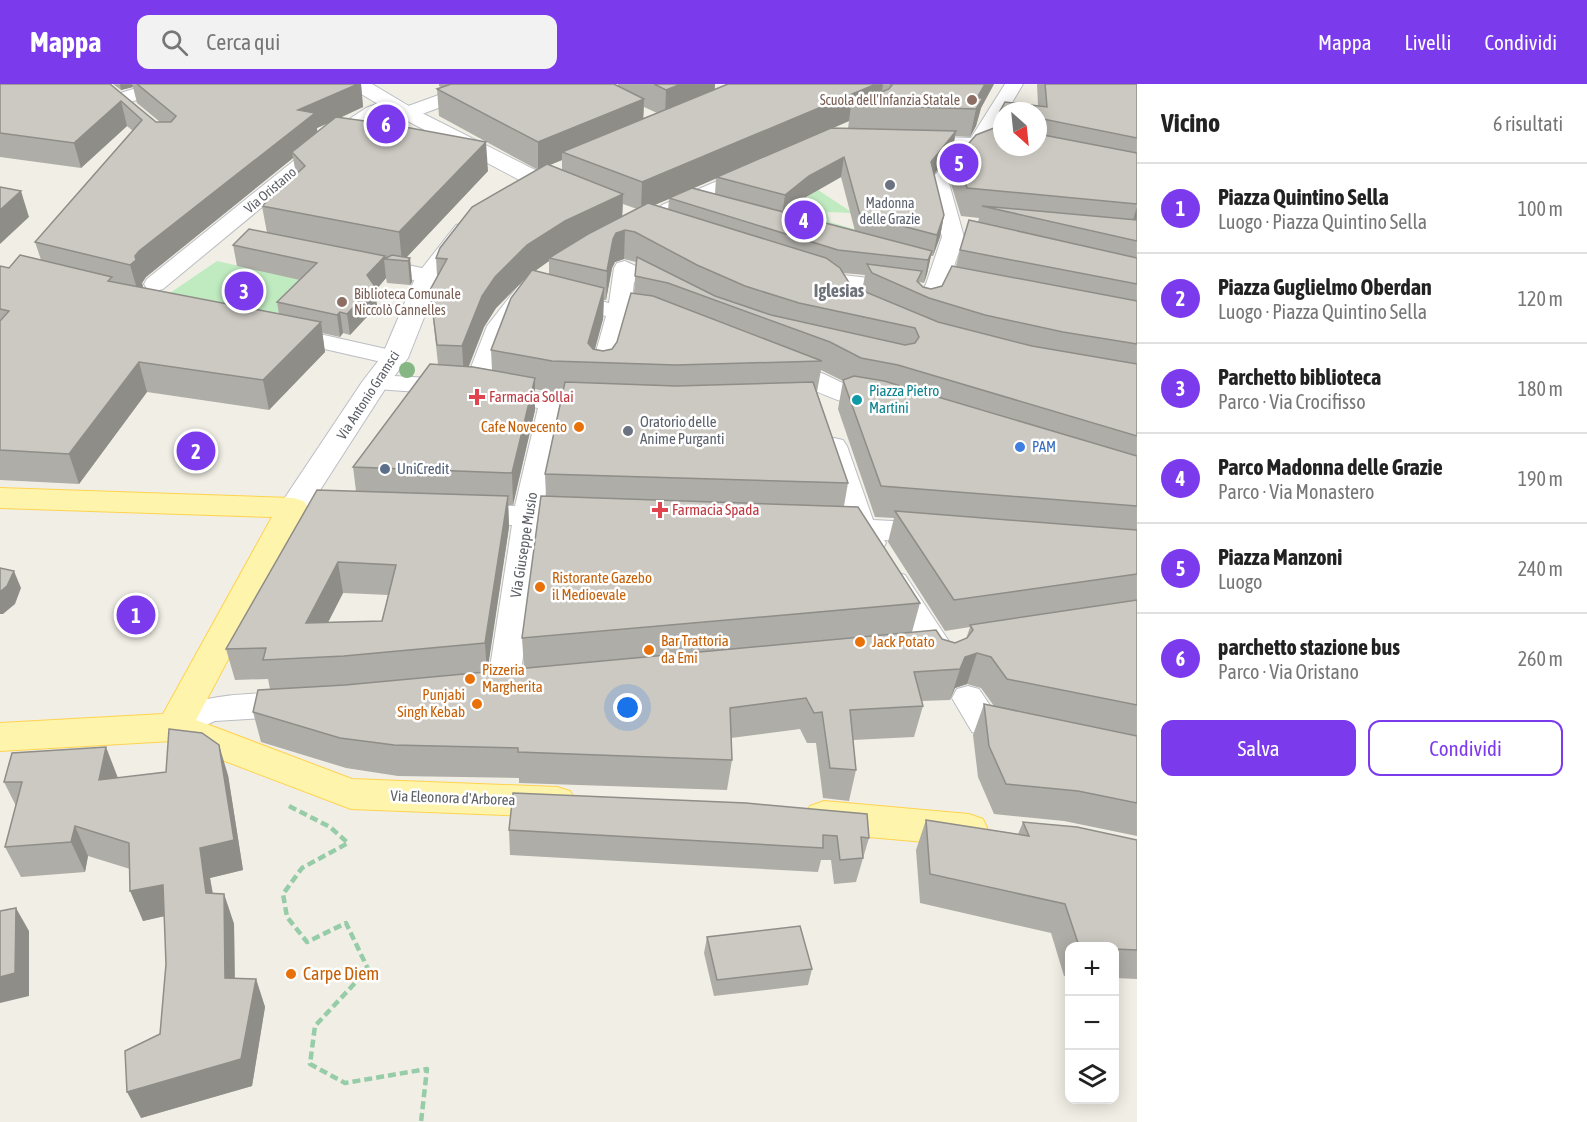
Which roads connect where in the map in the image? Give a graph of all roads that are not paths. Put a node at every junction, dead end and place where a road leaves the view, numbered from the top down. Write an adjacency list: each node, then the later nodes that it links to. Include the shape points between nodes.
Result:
1 (168, 84): 5 (street)
2 (358, 84): 6 (main road)
3 (486, 84): 6 (street, Via Oristano)
4 (1014, 84): 10 (street)
5 (119, 100)
6 (399, 108): 7 (street, Via Oristano, via 372,112); 13 (main road)
7 (335, 136): 8 (street); 20 (street, Via Oristano)
8 (360, 140)
9 (894, 142): 10 (street)
10 (984, 145): 11 (street); 25 (street, via 962,156 939,182 962,232)
11 (993, 147)
12 (439, 151): 13 (street)
13 (495, 159): 15 (main road, via 551,181)
14 (773, 163): 16 (street)
15 (511, 198)
16 (689, 200): 17 (street); 19 (street)
17 (723, 210)
18 (483, 217): 24 (main road, Via Antonio Gramsci, via 464,230)
19 (656, 223)
20 (217, 234): 21 (street); 28 (street, Via Oristano)
21 (240, 239)
22 (344, 259): 24 (street)
23 (786, 266): 26 (street)
24 (428, 276): 36 (main road, Via Antonio Gramsci)
25 (933, 277): 26 (street); 27 (street); 34 (street)
26 (831, 280): 30 (street, via 847,291)
27 (960, 288)
28 (152, 297)
29 (689, 301): 31 (street, via 625,268)
30 (855, 308)
31 (619, 311): 33 (street); 37 (street); 39 (street, via 600,309 536,284 499,326)
32 (262, 328): 36 (street)
33 (685, 330)
34 (914, 336)
35 (755, 356): 42 (street)
36 (395, 358): 38 (main road, Via Antonio Gramsci)
37 (602, 374)
38 (376, 382): 39 (street); 45 (main road, Via Antonio Gramsci)
39 (476, 388): 41 (street)
40 (890, 398): 42 (street, via 848,396)
41 (552, 403): 43 (street); 47 (street, Via Giuseppe Musio)
42 (819, 403): 50 (street)
43 (619, 405)
44 (0, 498): 45 (main road)
45 (306, 508): 58 (main road)
46 (446, 513): 47 (street)
47 (527, 516): 48 (street); 55 (street, Via Giuseppe Musio)
48 (611, 519)
49 (802, 525): 50 (street)
50 (862, 528): 51 (street); 54 (street)
51 (958, 535)
52 (971, 641): 54 (street)
53 (900, 650): 54 (street)
54 (941, 655)
55 (503, 687)
56 (327, 703): 58 (street, via 210,709)
57 (976, 711): 59 (street)
58 (179, 717): 60 (main road); 61 (main road, Via Eleonora d'Arborea, via 351,794)
59 (1050, 736)
60 (0, 737)
61 (588, 803)
62 (789, 814): 63 (main road)
63 (1004, 834)

